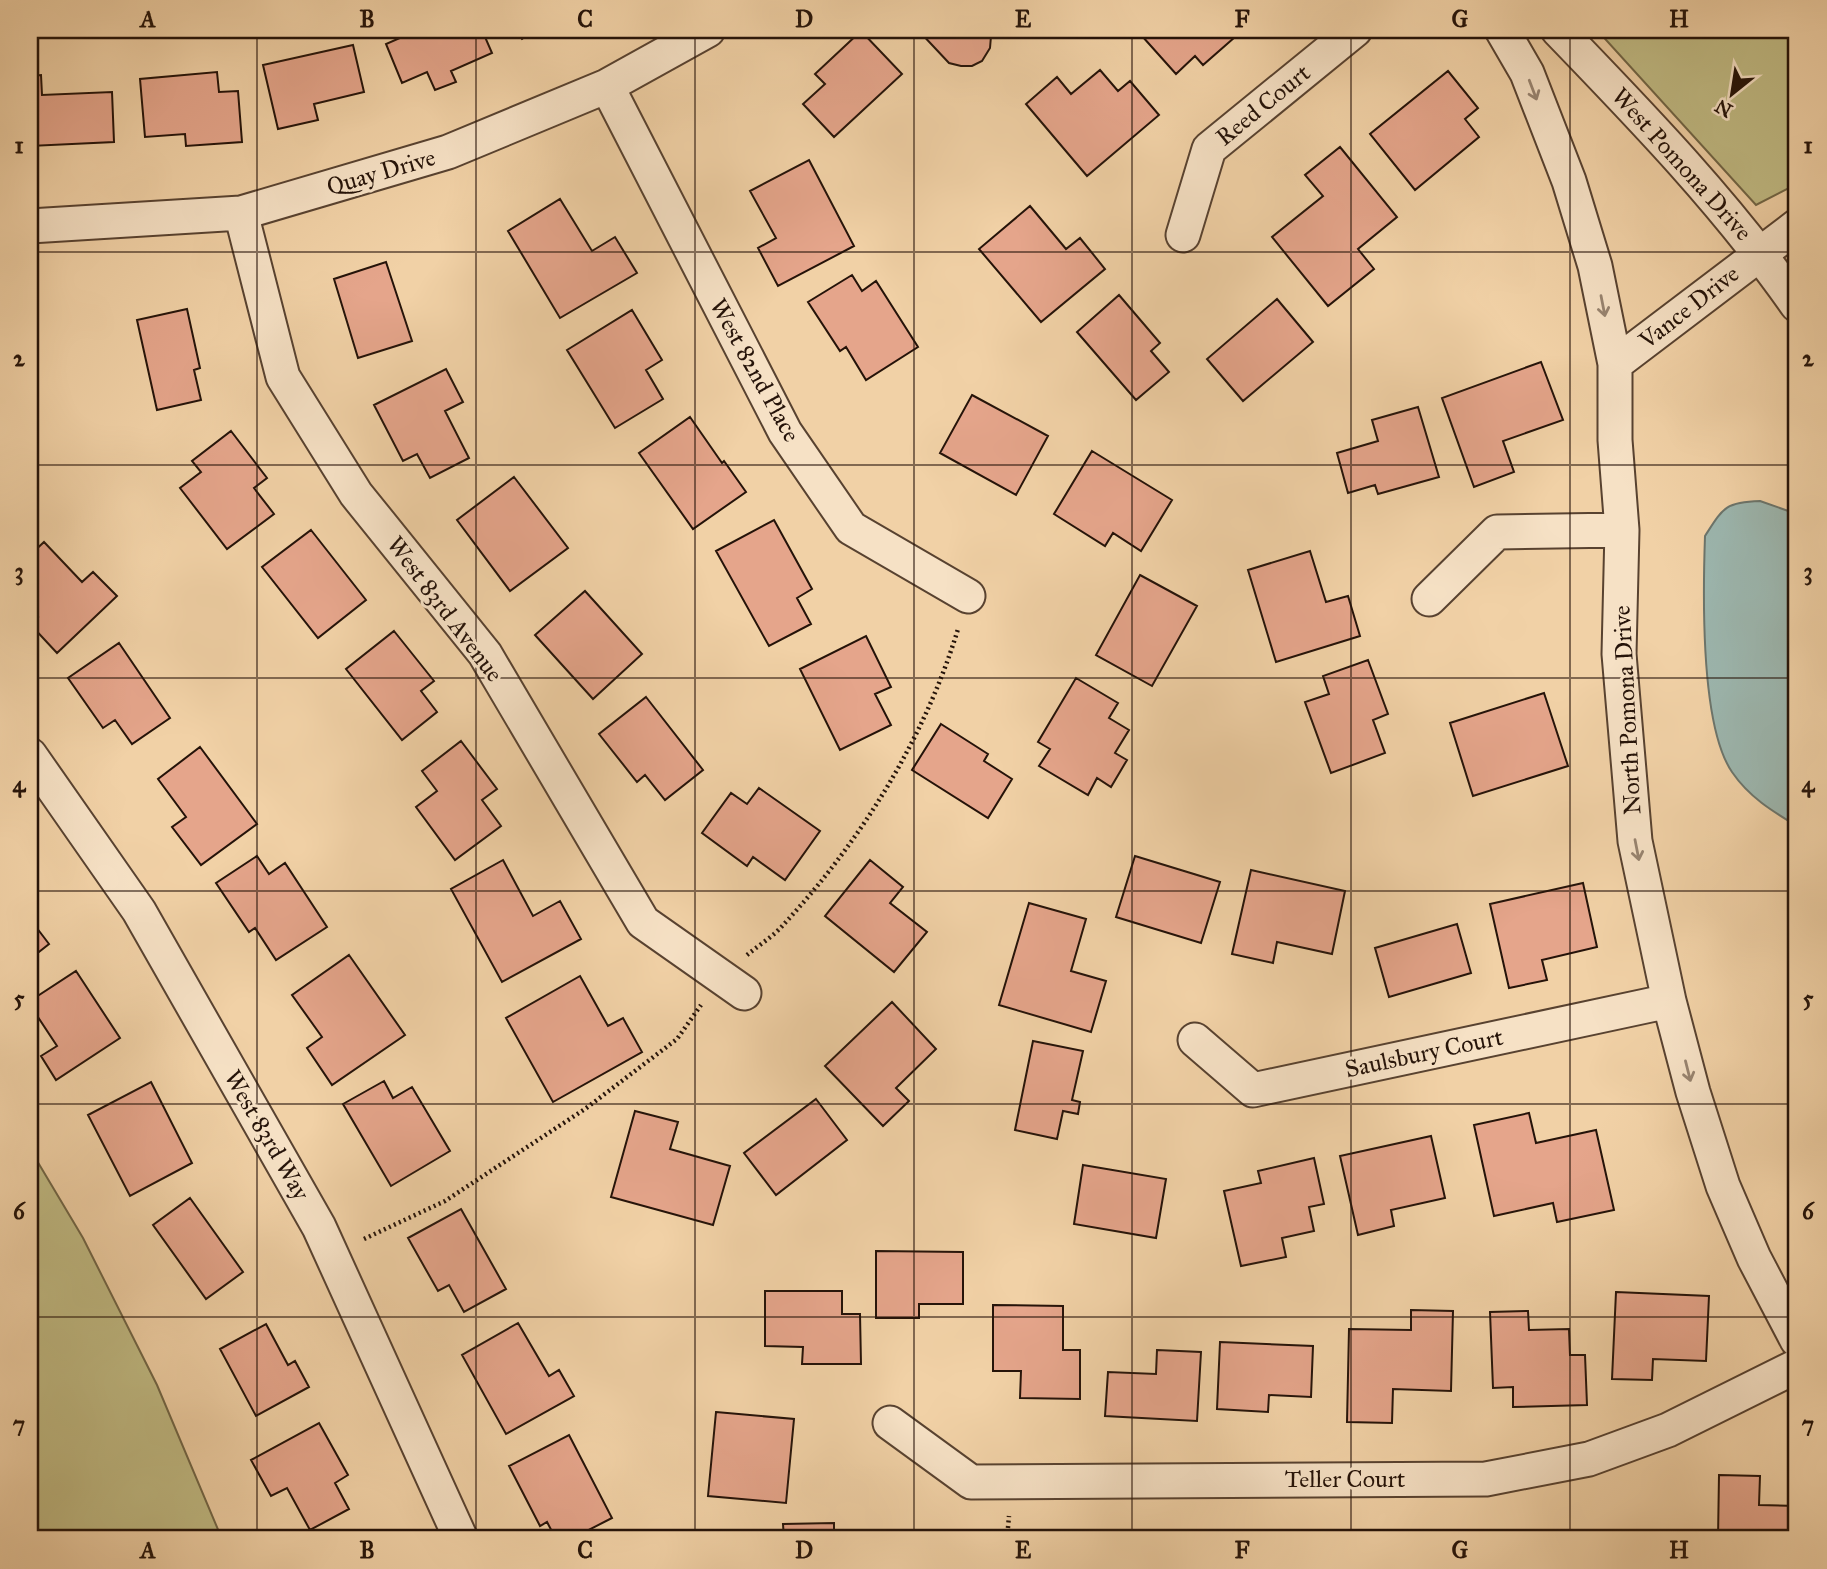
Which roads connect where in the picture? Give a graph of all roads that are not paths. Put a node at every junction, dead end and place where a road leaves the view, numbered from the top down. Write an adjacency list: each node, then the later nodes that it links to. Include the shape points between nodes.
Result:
1 (708, 30): 5 (street, Quay Drive)
2 (1355, 30): 9 (street, Reed Court, via 1209,149)
3 (1502, 30): 12 (street, North Pomona Drive, one-way to 12, via 1527,74 1569,181 1595,266)
4 (1558, 30): 10 (street, West Pomona Drive, via 1686,164)
5 (607, 86): 6 (street, Quay Drive, via 448,152); 14 (street, West 82nd Place, via 785,432 851,528)
6 (241, 213): 7 (street, Quay Drive); 17 (street, West 83rd Avenue, via 283,377 356,494 485,654 643,922)
7 (30, 226)
8 (1797, 226): 10 (street, Vance Drive)
9 (1183, 235)
10 (1760, 252): 11 (street, West Pomona Drive); 12 (street, Vance Drive)
11 (1797, 305)
12 (1615, 365): 13 (street, North Pomona Drive)
13 (1622, 530): 15 (street, via 1497,533); 18 (street, North Pomona Drive, one-way to 18, via 1619,654 1635,841)
14 (968, 596)
15 (1429, 599)
16 (30, 755): 23 (street, West 83rd Way, via 139,911 319,1227)
17 (744, 993)
18 (1670, 1001): 19 (street, Saulsbury Court, via 1253,1090); 20 (street, North Pomona Drive, one-way to 20, via 1723,1186)
19 (1195, 1040)
20 (1797, 1340)
21 (1797, 1366): 22 (street, Teller Court, via 1668,1430 1589,1459 1486,1479 971,1482)
22 (890, 1423)
23 (461, 1539)

